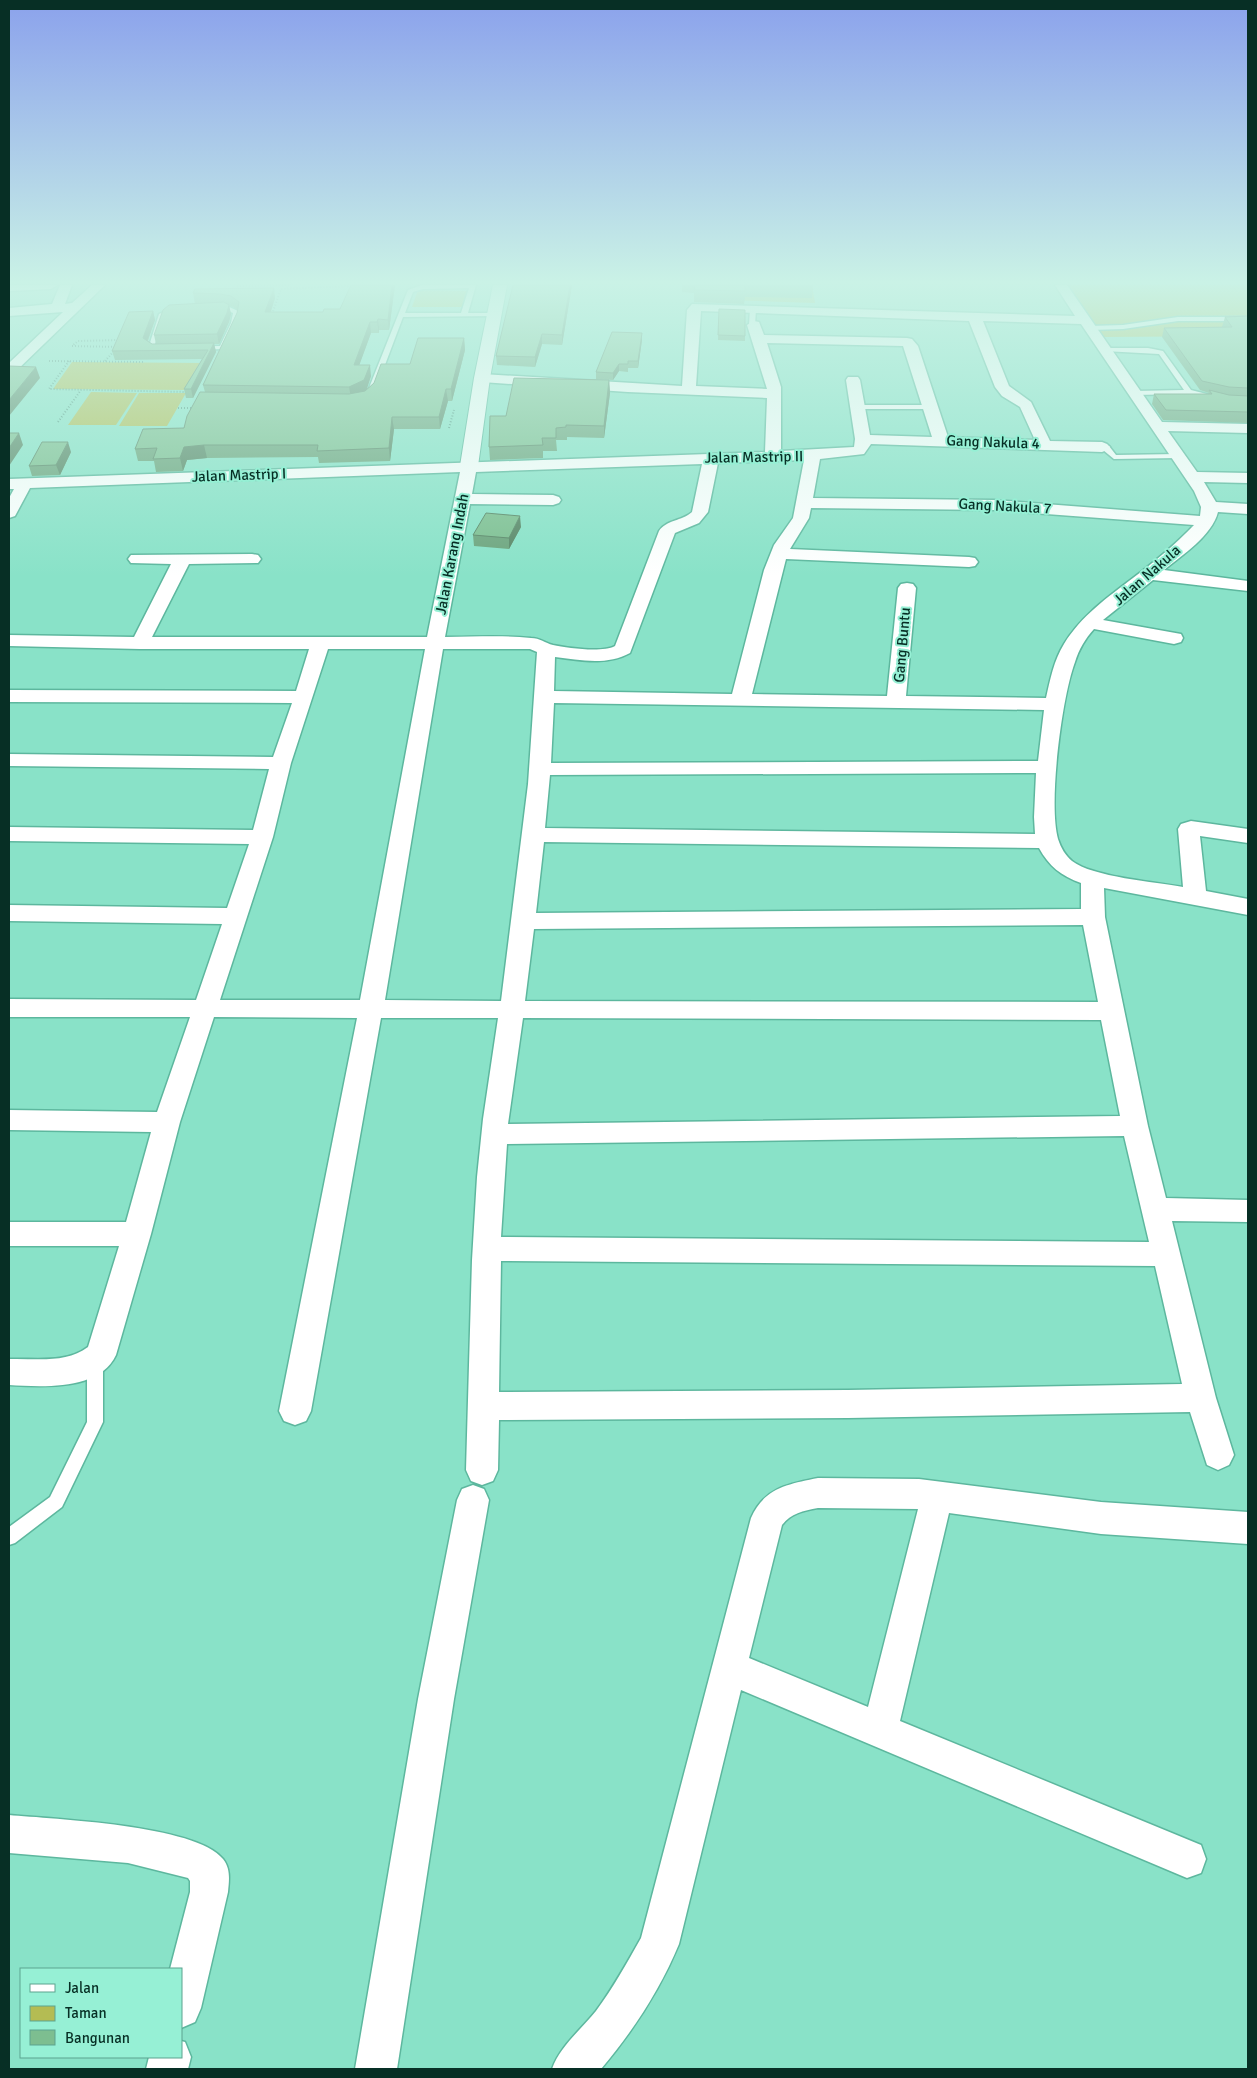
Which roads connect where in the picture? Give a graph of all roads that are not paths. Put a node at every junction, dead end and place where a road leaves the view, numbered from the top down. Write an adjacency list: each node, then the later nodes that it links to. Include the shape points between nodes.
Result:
1 (375, 382): 15 (lane, via 370,394)
2 (481, 382): 29 (street)
3 (545, 382): 11 (street)
4 (690, 382): 11 (street)
5 (773, 382): 14 (street)
6 (853, 382): 17 (street)
7 (922, 382): 18 (street)
8 (1000, 382): 23 (street, via 1007,393 1026,405)
9 (1128, 382): 13 (street)
10 (1182, 382): 12 (lane)
11 (689, 391): 14 (street)
12 (1189, 392): 13 (lane); 16 (lane, via 1226,401)
13 (1135, 393): 19 (street)
14 (774, 394): 26 (street)
15 (356, 401)
16 (1248, 402)
17 (858, 407): 18 (lane); 21 (street)
18 (930, 407): 22 (street)
19 (1158, 426): 20 (street); 27 (street)
20 (1242, 433)
21 (863, 439): 22 (street, Gang Nakula 4); 25 (street, via 859,451)
22 (941, 440): 23 (street, Gang Nakula 4)
23 (1044, 444): 24 (street, Gang Nakula 4)
24 (1102, 447): 27 (lane, Gang Nakula 4, via 1115,457)
25 (812, 455): 26 (street, Jalan Mastrip II); 35 (street, Jalan Mastrip II)
26 (773, 456): 28 (street, Jalan Mastrip II)
27 (1178, 456): 30 (street)
28 (711, 458): 29 (street, Jalan Mastrip II); 53 (street, via 700,512 695,519 667,531 623,649 615,654 600,655)
29 (469, 466): 32 (street, Jalan Mastrip I); 33 (street, Jalan Karang Indah)
30 (1192, 477): 31 (street); 38 (street)
31 (1248, 478)
32 (16, 484): 37 (street)
33 (463, 498): 34 (street); 50 (street, Jalan Karang Indah)
34 (553, 500)
35 (804, 503): 38 (street, Gang Nakula 7, via 994,505); 39 (street, Jalan Mastrip II, via 798,524)
36 (1248, 509): 38 (street, Gang Nakula 7)
37 (9, 513)
38 (1208, 514): 44 (street, Jalan Nakula)
39 (779, 554): 43 (street); 57 (street, Jalan Mastrip II)
40 (137, 559): 42 (street)
41 (252, 559): 42 (street)
42 (182, 560): 51 (street)
43 (969, 562)
44 (1150, 574): 45 (street); 47 (street, Jalan Nakula)
45 (1248, 586)
46 (907, 588): 58 (street, Gang Buntu)
47 (1090, 623): 48 (street); 59 (street, Jalan Nakula, via 1072,645)
48 (1174, 638)
49 (9, 640): 51 (street)
50 (435, 642): 52 (street); 53 (street, via 530,643); 77 (street, Jalan Karang Indah)
51 (140, 643): 52 (street)
52 (320, 644): 55 (street)
53 (546, 650): 56 (street)
54 (9, 696): 55 (street)
55 (304, 697): 61 (street)
56 (545, 697): 57 (street); 63 (street)
57 (741, 698): 58 (street)
58 (896, 701): 59 (street)
59 (1055, 704): 62 (street, Jalan Nakula)
60 (9, 760): 61 (street)
61 (281, 763): 67 (street)
62 (1048, 767): 63 (street); 68 (street, Jalan Nakula, via 1044,814)
63 (539, 769): 65 (street)
64 (9, 834): 67 (street)
65 (533, 834): 68 (street); 75 (street)
66 (1248, 836): 70 (street, via 1189,829)
67 (262, 837): 73 (street)
68 (1048, 841): 69 (street, Jalan Nakula, via 1063,866)
69 (1092, 878): 70 (street, Jalan Nakula); 74 (street)
70 (1194, 897): 71 (street, Jalan Nakula)
71 (1248, 907)
72 (9, 913): 73 (street)
73 (236, 916): 78 (street)
74 (1093, 917): 75 (street); 80 (street)
75 (523, 921): 79 (street)
76 (9, 1008): 78 (street)
77 (371, 1008): 78 (street); 79 (street); 95 (street, Jalan Karang Indah)
78 (206, 1009): 82 (street)
79 (512, 1010): 80 (street); 84 (street)
80 (1112, 1012): 83 (street)
81 (9, 1120): 82 (street)
82 (167, 1122): 88 (street)
83 (1135, 1126): 84 (street); 85 (street)
84 (494, 1134): 89 (street)
85 (1154, 1209): 86 (street); 90 (street)
86 (1248, 1211)
87 (9, 1234): 88 (street)
88 (137, 1234): 91 (street, via 101,1355)
89 (487, 1249): 90 (street); 94 (street)
90 (1165, 1254): 93 (street)
91 (95, 1361): 92 (street, via 69,1371); 99 (lane, via 95,1422 56,1502)
92 (9, 1372)
93 (1201, 1398): 94 (street); 96 (street)
94 (484, 1406): 105 (street, via 477,1485 436,1699)
95 (295, 1412)
96 (1218, 1455)
97 (937, 1497): 98 (street, via 1101,1518); 100 (street, via 818,1493 793,1498 776,1508 767,1518); 101 (street)
98 (1248, 1528)
99 (9, 1537)
100 (729, 1667): 101 (street); 106 (street, via 659,1944 639,1982 598,2044)
101 (880, 1730): 103 (street)
102 (9, 1834): 104 (street, via 128,1844 198,1862 210,1873 209,1892)
103 (1187, 1859)
104 (182, 2004)
105 (376, 2069)
106 (573, 2069)

